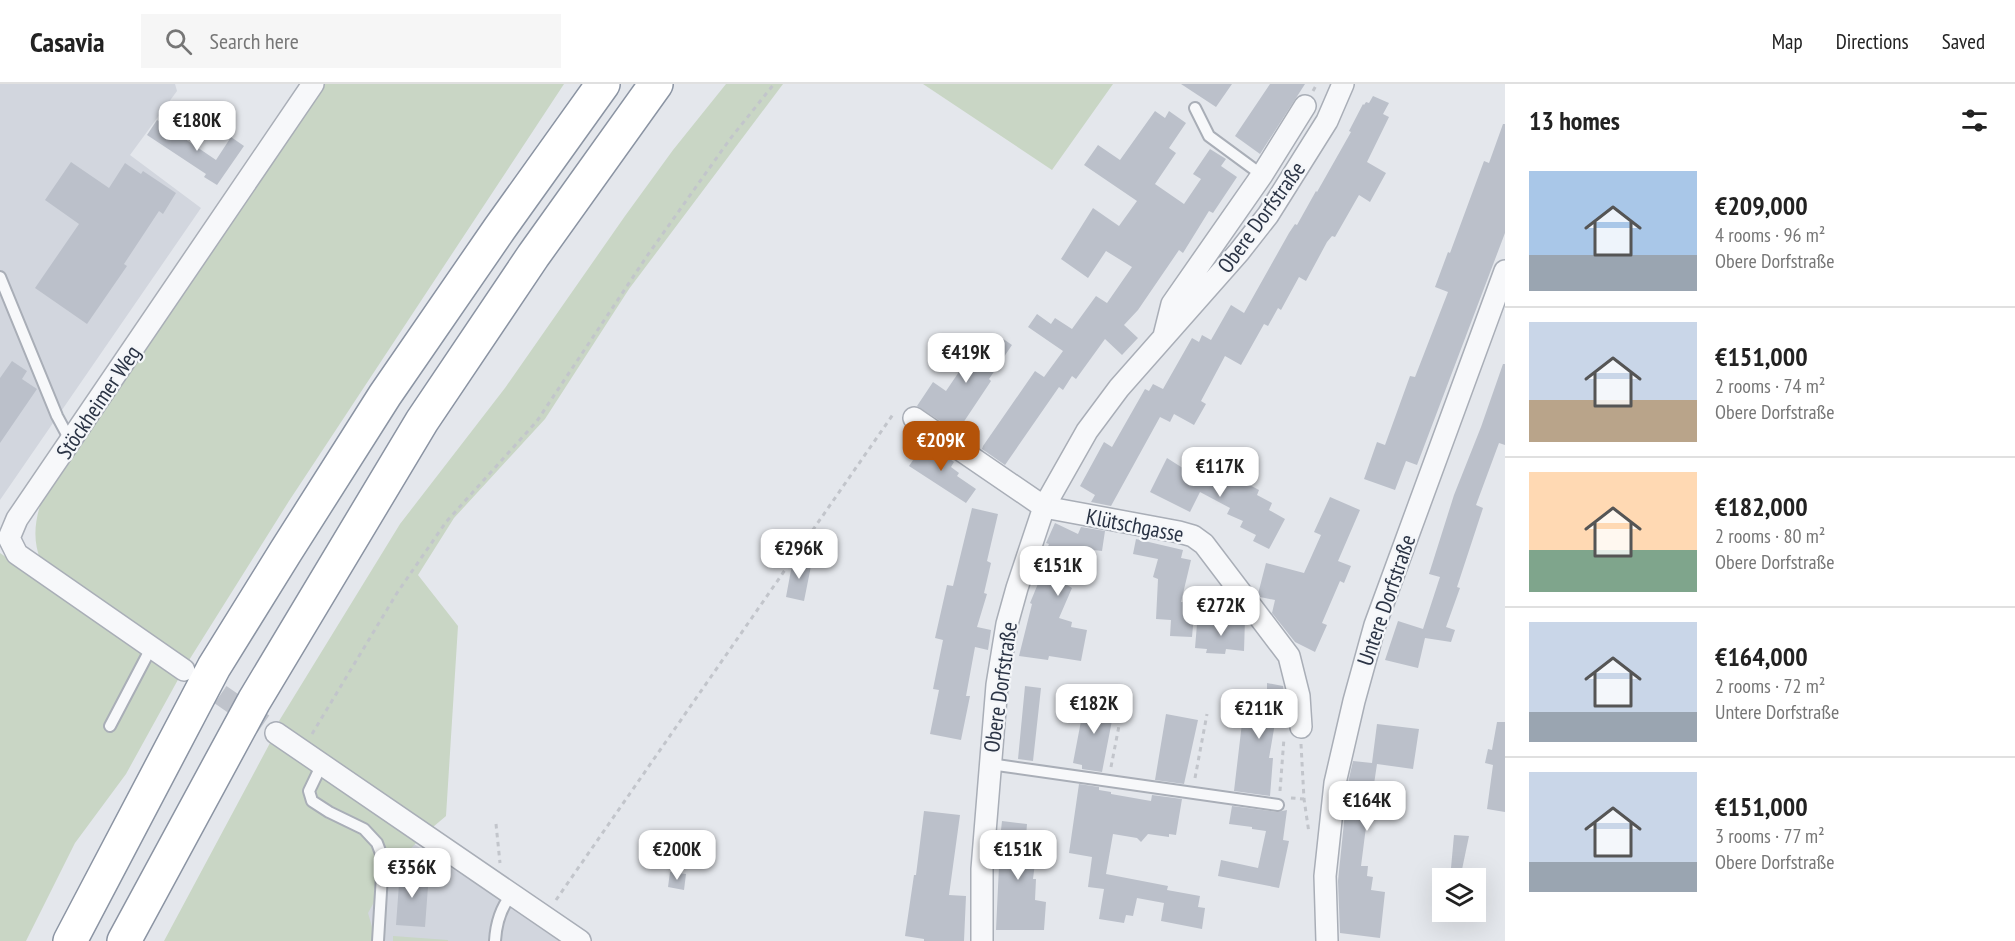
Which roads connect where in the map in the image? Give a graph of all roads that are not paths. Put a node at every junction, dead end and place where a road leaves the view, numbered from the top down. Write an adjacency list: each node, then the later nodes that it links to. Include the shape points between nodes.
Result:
1 (313, 84): 12 (street, Stöckheimer Weg)
2 (603, 84): 23 (highway, via 385,395 214,667)
3 (656, 84): 24 (highway, via 532,256 422,421 254,701)
4 (1343, 84): 10 (street, Obere Dorfstraße, via 1327,121 1268,215)
5 (1305, 106): 7 (street, Obere Dorfstraße)
6 (1195, 108): 7 (lane, via 1209,136)
7 (1262, 175): 10 (street, Obere Dorfstraße, via 1172,304)
8 (1505, 271): 29 (street, Untere Dorfstraße, via 1375,625 1354,701 1335,783 1328,841)
9 (0, 277): 12 (lane)
10 (1163, 340): 13 (street, Obere Dorfstraße, via 1119,388 1087,431)
11 (914, 418): 13 (street)
12 (71, 442): 14 (street, Stöckheimer Weg, via 17,519 9,538 17,554)
13 (1044, 507): 17 (street, Klütschgasse, via 1179,532 1204,544 1288,656 1299,696); 20 (street, Obere Dorfstraße, via 1007,624)
14 (152, 648): 15 (street, Stöckheimer Weg); 16 (lane)
15 (184, 670)
16 (110, 726)
17 (1293, 729)
18 (276, 733): 19 (street)
19 (322, 764): 22 (street); 25 (lane, via 309,791 312,801 364,829 377,843 383,859)
20 (990, 764): 21 (lane, Obere Dorfstraße); 28 (street, Obere Dorfstraße, via 982,869)
21 (1278, 805)
22 (507, 892): 26 (lane, via 496,923); 27 (street)
23 (70, 941)
24 (124, 941)
25 (378, 941)
26 (495, 941)
27 (580, 941)
28 (982, 941)
29 (1327, 941)

